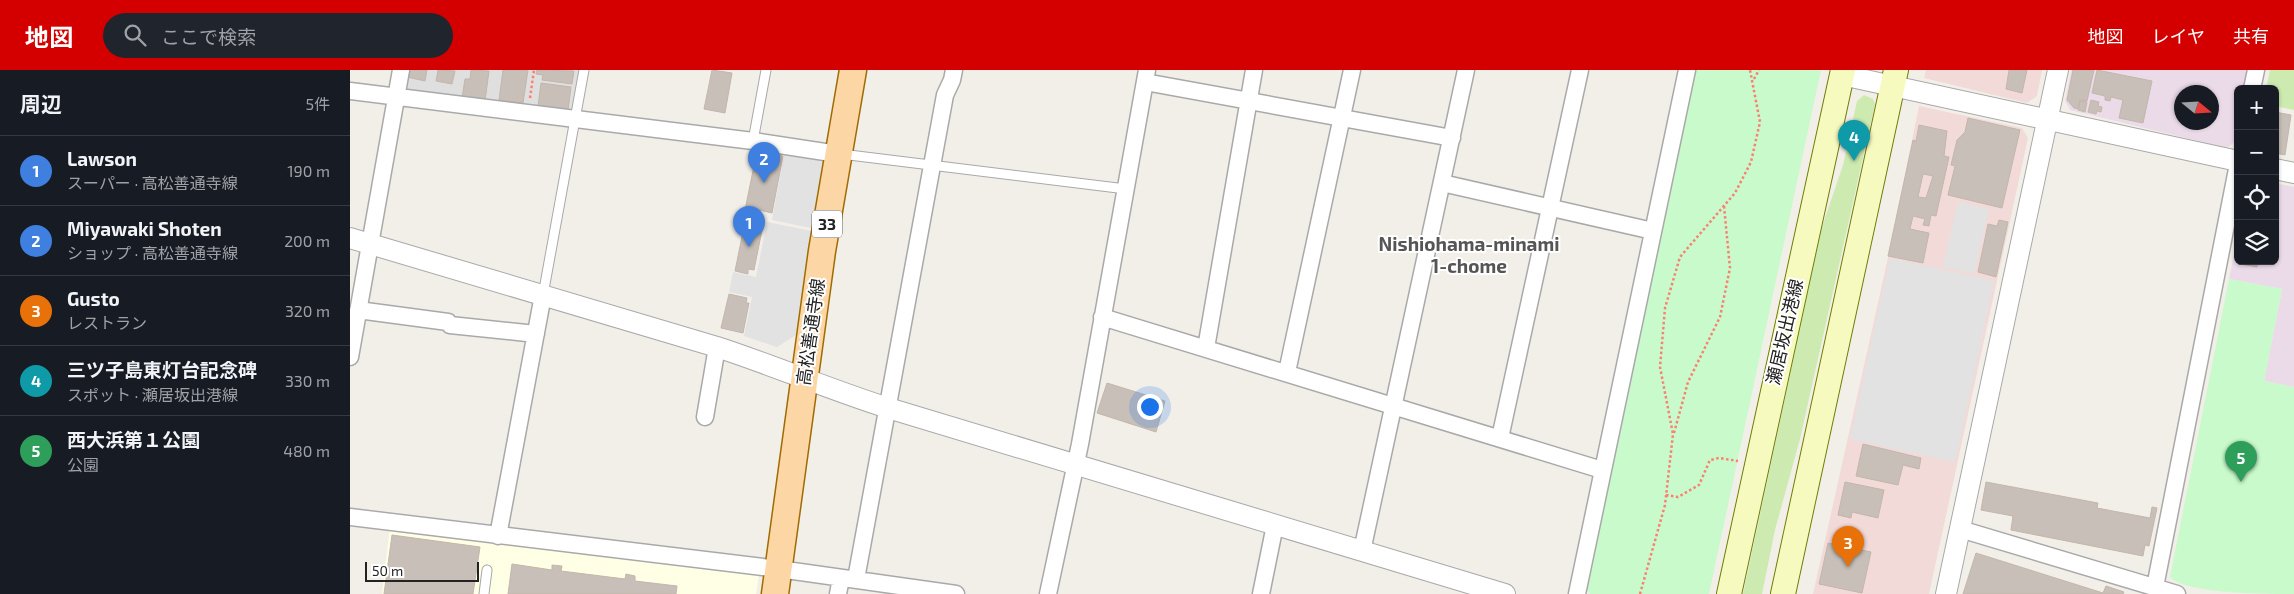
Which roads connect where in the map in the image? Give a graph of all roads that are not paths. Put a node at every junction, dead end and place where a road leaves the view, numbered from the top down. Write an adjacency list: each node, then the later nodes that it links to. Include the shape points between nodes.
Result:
1 (401, 70): 18 (street)
2 (584, 70): 21 (lane)
3 (766, 70): 24 (lane)
4 (853, 70): 25 (main road, 高松善通寺線 / 33)
5 (954, 70): 27 (street, via 945,94)
6 (1254, 70): 19 (street)
7 (1352, 70): 20 (street)
8 (1466, 70): 23 (street)
9 (1580, 70): 33 (street)
10 (1687, 70): 34 (street)
11 (2058, 70): 22 (street)
12 (2256, 70): 16 (street)
13 (1843, 73): 15 (street); 67 (main road, 瀬居坂出港線)
14 (1146, 76): 19 (street); 32 (street)
15 (1894, 78): 22 (street); 68 (main road)
16 (2253, 85)
17 (350, 91): 18 (street)
18 (396, 96): 21 (street); 36 (street)
19 (1249, 101): 20 (street); 42 (street)
20 (1341, 118): 23 (street); 44 (street)
21 (575, 119): 24 (street); 37 (lane)
22 (2047, 120): 26 (street); 54 (street)
23 (1452, 138): 31 (street)
24 (753, 141): 25 (street)
25 (838, 154): 27 (lane); 45 (main road, 高松善通寺線 / 33)
26 (2234, 161)
27 (932, 165): 32 (lane); 47 (street)
28 (2279, 170): 29 (street)
29 (2294, 173)
30 (2235, 175): 60 (street)
31 (1442, 183): 33 (street); 46 (street)
32 (1126, 189): 39 (street)
33 (1550, 207): 34 (street); 49 (street)
34 (1653, 231): 51 (street)
35 (350, 238): 36 (street)
36 (370, 244): 37 (street); 38 (street)
37 (542, 296): 40 (street); 41 (street)
38 (358, 310): 40 (street); 43 (street)
39 (1102, 317): 42 (street); 50 (street)
40 (536, 334): 55 (street)
41 (717, 347): 45 (street); 48 (street)
42 (1206, 348): 44 (street)
43 (350, 357)
44 (1287, 372): 46 (street)
45 (805, 378): 47 (street); 58 (main road, 高松善通寺線 / 33)
46 (1395, 405): 49 (street); 56 (street)
47 (888, 408): 50 (street); 59 (street)
48 (705, 417)
49 (1500, 438): 51 (street)
50 (1075, 465): 53 (street); 63 (street)
51 (1602, 470): 66 (street)
52 (350, 517): 55 (street)
53 (1275, 525): 56 (street); 64 (street)
54 (1960, 529): 60 (street); 69 (street)
55 (498, 536): 58 (street)
56 (1362, 551): 65 (street)
57 (487, 570): 61 (lane)
58 (777, 581): 59 (street)
59 (845, 584): 62 (street)
60 (2155, 587): 70 (street)
61 (484, 594)
62 (956, 594)
63 (1048, 594)
64 (1260, 594)
65 (1505, 594)
66 (1576, 594)
67 (1729, 594)
68 (1783, 594)
69 (1946, 594)
70 (2177, 594)

